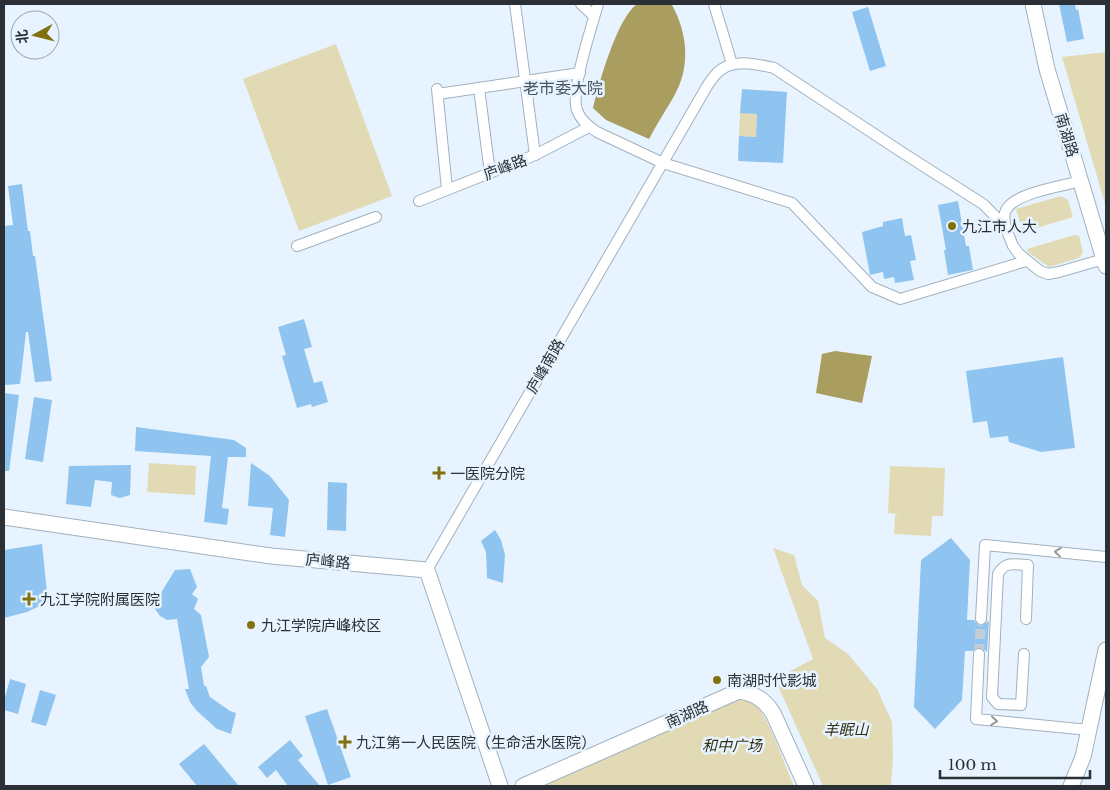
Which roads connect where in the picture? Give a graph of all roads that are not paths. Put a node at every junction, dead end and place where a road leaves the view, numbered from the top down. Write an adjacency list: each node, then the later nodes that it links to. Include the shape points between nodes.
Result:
1 (514, 4): 9 (street)
2 (581, 4): 6 (street)
3 (598, 4): 6 (street)
4 (714, 4): 7 (street)
5 (1033, 4): 15 (street, 南湖路, via 1048,69)
6 (594, 16): 8 (street)
7 (732, 64): 13 (street, 庐峰南路, via 718,72 706,88); 19 (street, via 752,63 774,68 983,204)
8 (580, 73): 9 (street); 11 (street, via 575,101 579,115)
9 (524, 81): 10 (street); 12 (street)
10 (479, 88): 14 (street); 16 (street, via 438,91)
11 (589, 127): 12 (street, 庐峰路); 13 (street)
12 (536, 156): 14 (street, 庐峰路)
13 (663, 163): 21 (street, via 792,203 872,288 900,299); 25 (street, 庐峰南路)
14 (490, 173): 16 (street, 庐峰路)
15 (1081, 181): 19 (street, via 1018,198 1004,213); 22 (street, 南湖路)
16 (447, 189): 17 (street, 庐峰路)
17 (419, 201)
18 (376, 217): 20 (street)
19 (1005, 226): 21 (street, via 1013,246)
20 (297, 246)
21 (1026, 261): 22 (street, via 1048,274)
22 (1105, 262)
23 (4, 517): 25 (street, 庐峰路, via 271,556)
24 (1106, 557): 26 (street, one-way to 26, via 985,545)
25 (427, 570): 36 (street)
26 (983, 573): 27 (street); 28 (street)
27 (998, 574): 29 (street, via 1002,566 1008,564 1028,565); 34 (street)
28 (981, 619)
29 (1026, 619)
30 (1106, 650): 35 (street)
31 (979, 654): 33 (street)
32 (1024, 654): 34 (street, via 1021,705 998,704)
33 (977, 696): 34 (street); 35 (street, one-way to 35, via 976,719)
34 (992, 697)
35 (1089, 730): 39 (street, via 1083,757)
36 (500, 786)
37 (523, 786): 38 (street, 南湖路, via 739,691 759,697 766,703)
38 (806, 786)
39 (1071, 786)

